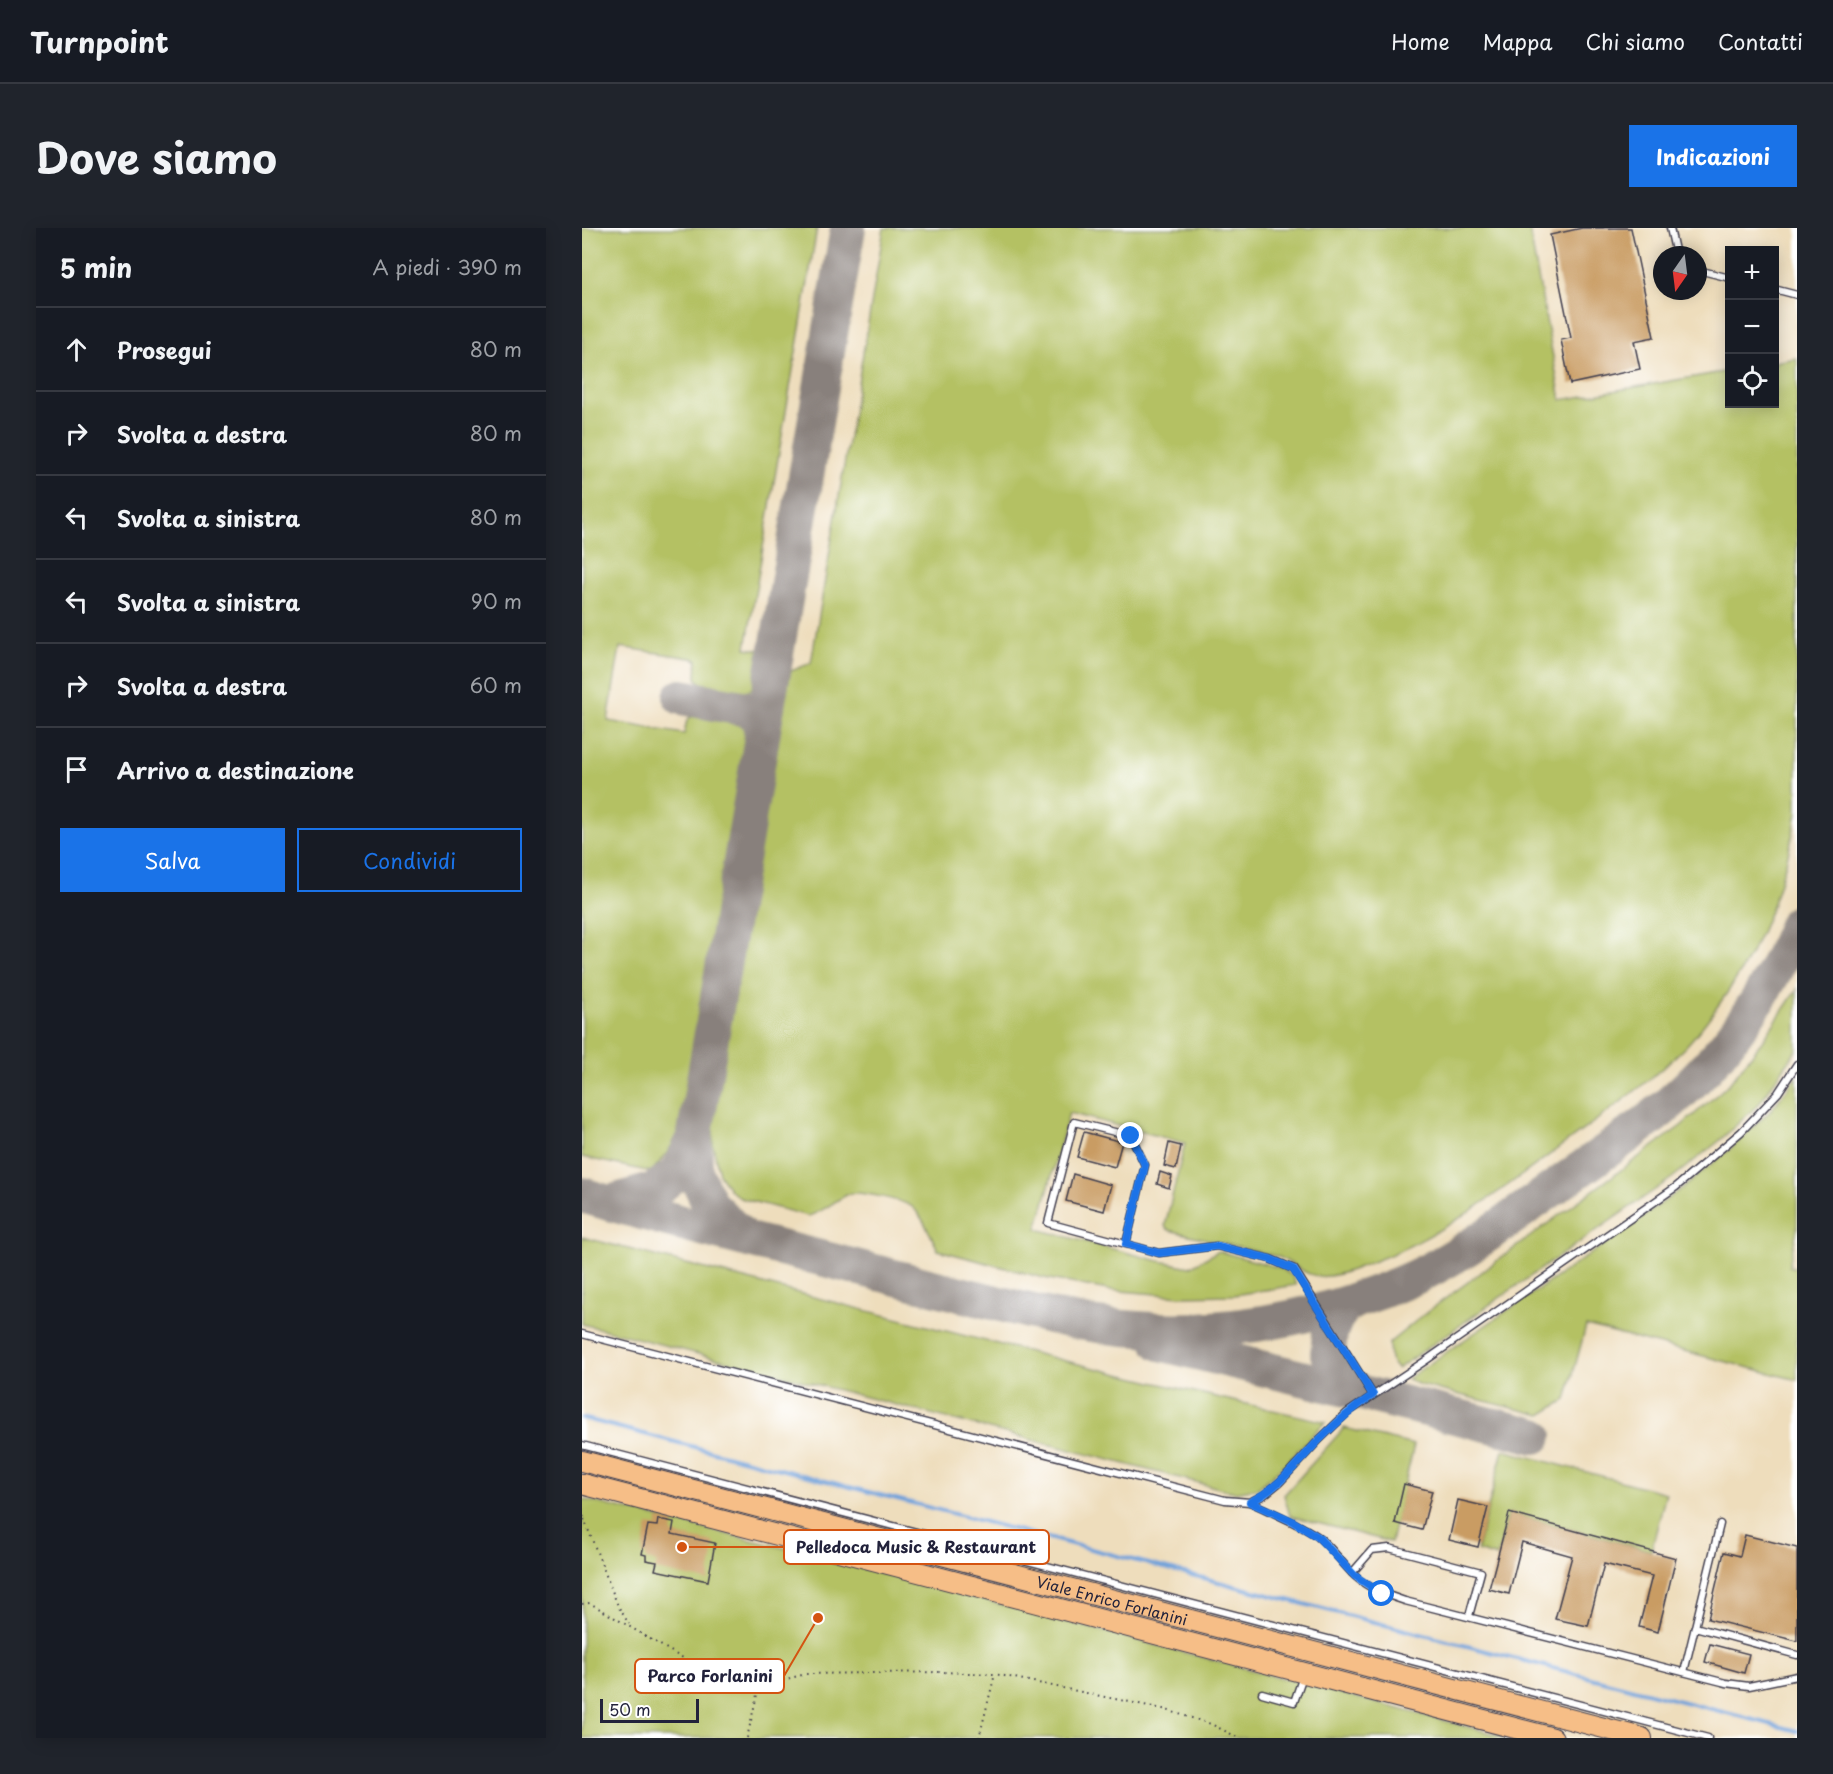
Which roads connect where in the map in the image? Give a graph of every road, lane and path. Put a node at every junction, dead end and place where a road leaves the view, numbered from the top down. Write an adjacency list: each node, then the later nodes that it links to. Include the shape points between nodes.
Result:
1 (1670, 228): 2 (lane)
2 (1674, 246)
3 (1707, 272): 4 (lane)
4 (1725, 277)
5 (1779, 290): 6 (lane)
6 (1797, 295)
7 (1797, 1064): 10 (lane, via 1778,1093 1741,1132 1676,1187)
8 (1126, 1244): 8 (lane, via 1145,1165 1131,1136 1074,1122 1048,1223); 10 (lane, via 1159,1253 1217,1246 1293,1269)
9 (582, 1334): 14 (lane, via 1213,1497)
10 (1373, 1395): 14 (lane, via 1347,1413 1280,1482)
11 (582, 1445): 36 (lane)
12 (582, 1461): 35 (main road, Viale Enrico Forlanini)
13 (582, 1484): 26 (main road, Viale Enrico Forlanini)
14 (1250, 1502): 19 (lane, via 1318,1537)
15 (582, 1510): 16 (path)
16 (584, 1519): 18 (path); 22 (path, via 618,1606)
17 (1720, 1524): 23 (lane)
18 (582, 1528)
19 (1352, 1573): 21 (lane, via 1382,1594); 21 (lane, via 1372,1550 1389,1548 1481,1572)
20 (582, 1604): 22 (path, via 590,1603)
21 (1469, 1616): 25 (lane)
22 (631, 1627): 29 (path, via 676,1655 722,1676)
23 (1695, 1628): 24 (lane); 25 (lane)
24 (1797, 1655)
25 (1684, 1672): 28 (lane, via 1749,1686)
26 (1304, 1673): 30 (lane, via 1294,1702); 34 (main road, Viale Enrico Forlanini)
27 (995, 1674): 29 (path, via 806,1674); 32 (path); 33 (path, via 1163,1709 1211,1724)
28 (1797, 1676)
29 (759, 1686): 31 (path)
30 (1262, 1693)
31 (747, 1738)
32 (979, 1738)
33 (1239, 1738)
34 (1553, 1738)
35 (1642, 1738)
36 (1708, 1738)

